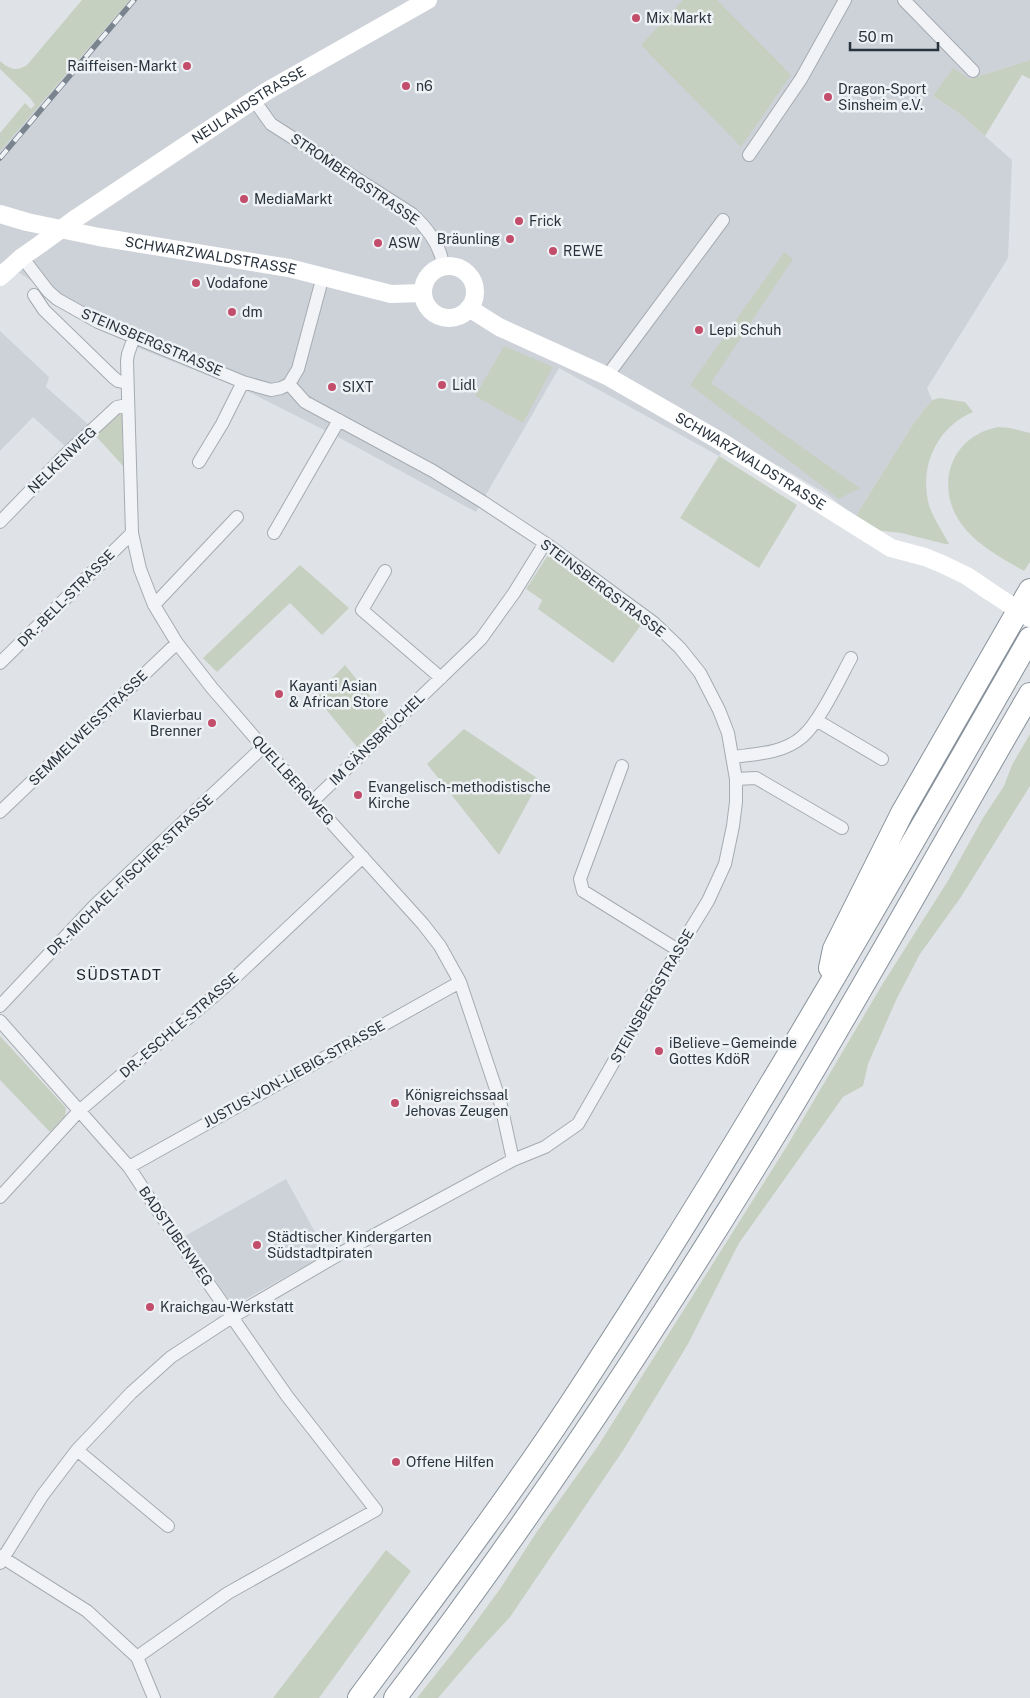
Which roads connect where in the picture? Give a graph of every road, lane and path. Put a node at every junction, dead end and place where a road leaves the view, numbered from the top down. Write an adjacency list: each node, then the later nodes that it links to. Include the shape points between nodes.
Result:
1 (428, 0): 5 (main road, NEULANDSTRASSE)
2 (845, 0): 6 (street, via 801,79)
3 (904, 0): 4 (street)
4 (973, 71)
5 (254, 100): 9 (main road, NEULANDSTRASSE, bridge); 10 (street, STROMBERGSTRASSE, via 272,124 412,214 440,251)
6 (750, 155)
7 (0, 214): 11 (main road, SCHWARZWALDSTRASSE, via 99,237)
8 (724, 220): 17 (street)
9 (22, 257): 12 (main road, NEULANDSTRASSE); 16 (street, STEINSBERGSTRASSE, via 57,299)
10 (443, 266): 13 (main road, via 428,276); 15 (main road, via 459,268 472,280 474,297)
11 (323, 276): 13 (main road, SCHWARZWALDSTRASSE, via 391,294); 20 (street, via 298,369)
12 (0, 277)
13 (423, 293): 15 (main road, via 429,308 443,317 459,316)
14 (34, 295): 19 (street, via 44,310 113,377)
15 (469, 308): 17 (main road, SCHWARZWALDSTRASSE, via 499,327)
16 (134, 337): 18 (street, STEINSBERGSTRASSE); 19 (street, QUELLBERGWEG, via 128,354)
17 (607, 376): 32 (main road, SCHWARZWALDSTRASSE, bridge, via 871,537 891,548 925,557 967,576)
18 (243, 382): 20 (street, STEINSBERGSTRASSE, via 271,390); 23 (street)
19 (127, 383): 21 (street, QUELLBERGWEG)
20 (289, 384): 22 (street, STEINSBERGSTRASSE, via 305,402)
21 (128, 405): 25 (street, NELKENWEG, via 117,408 83,438); 26 (street, QUELLBERGWEG)
22 (339, 420): 27 (street); 28 (street, STEINSBERGSTRASSE, via 433,471)
23 (199, 462)
24 (237, 518): 31 (street)
25 (0, 522)
26 (132, 533): 31 (street, QUELLBERGWEG, via 140,569); 36 (street, DR.-BELL-STRASSE)
27 (274, 533)
28 (544, 543): 37 (street, IM GÄNSBRÜCHEL, via 514,594 481,639); 41 (street, STEINSBERGSTRASSE, via 654,622 680,648 700,673 718,710 728,733)
29 (385, 571): 37 (street, via 362,610)
30 (1030, 590): 51 (highway, via 902,813 834,949)
31 (154, 606): 34 (street, QUELLBERGWEG)
32 (1030, 618)
33 (1030, 638): 51 (highway)
34 (177, 643): 40 (street, QUELLBERGWEG); 46 (street, SEMMELWEISSTRASSE)
35 (851, 658): 39 (street)
36 (0, 663)
37 (441, 678): 45 (street, IM GÄNSBRÜCHEL)
38 (1030, 694): 65 (highway, via 795,1102 691,1270 583,1436)
39 (816, 720): 41 (street, via 803,737 787,746); 42 (street)
40 (263, 747): 45 (street, QUELLBERGWEG); 52 (street, DR.-MICHAEL-FISCHER-STRASSE, via 95,905)
41 (733, 758): 44 (street, STEINSBERGSTRASSE)
42 (882, 759)
43 (622, 766): 49 (street, via 580,879 583,891)
44 (736, 780): 47 (street, via 756,778); 49 (street, STEINSBERGSTRASSE, via 734,818 725,864 708,901)
45 (313, 801): 48 (street, QUELLBERGWEG)
46 (0, 812)
47 (842, 828)
48 (363, 857): 50 (street, QUELLBERGWEG, via 423,924 440,946); 54 (street, DR.-ESCHLE-STRASSE, via 228,984)
49 (678, 950): 55 (street, STEINSBERGSTRASSE, via 578,1124 545,1147)
50 (460, 982): 55 (street, QUELLBERGWEG, via 500,1101); 56 (street, JUSTUS-VON-LIEBIG-STRASSE)
51 (823, 997): 64 (highway, via 648,1284 567,1409)
52 (0, 1006)
53 (0, 1021): 54 (street, BADSTUBENWEG)
54 (79, 1111): 56 (street, BADSTUBENWEG); 57 (street, DR.-ESCHLE-STRASSE)
55 (513, 1160): 58 (street, STEINSBERGSTRASSE, via 343,1252)
56 (129, 1167): 58 (street, BADSTUBENWEG)
57 (0, 1198)
58 (232, 1317): 59 (street, STEINSBERGSTRASSE, via 171,1357 131,1393); 62 (street, BADSTUBENWEG, via 376,1510 228,1593)
59 (77, 1450): 60 (street); 61 (street, STEINSBERGSTRASSE)
60 (168, 1526)
61 (1, 1558): 62 (street, via 87,1610)
62 (137, 1657): 63 (street)
63 (154, 1698)
64 (359, 1698)
65 (395, 1698)

